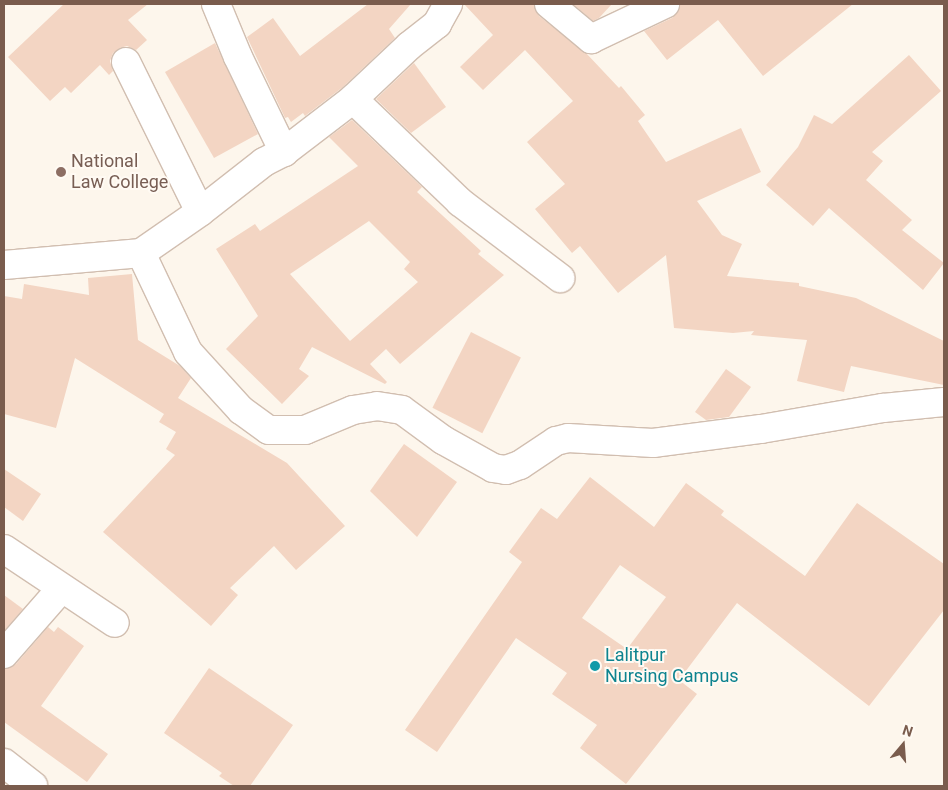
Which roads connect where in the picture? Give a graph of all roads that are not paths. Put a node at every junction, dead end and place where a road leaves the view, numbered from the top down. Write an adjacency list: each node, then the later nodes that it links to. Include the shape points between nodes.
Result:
1 (216, 4): 7 (street)
2 (448, 4): 6 (street, via 437,24)
3 (549, 4): 4 (street, via 591,39)
4 (665, 4)
5 (126, 62): 8 (street)
6 (353, 99): 7 (street); 11 (street, via 460,202)
7 (284, 152): 8 (street, via 264,162)
8 (200, 212): 9 (street)
9 (141, 253): 10 (street); 12 (street, via 188,352 241,410 269,430 305,430 352,410 377,406 402,410 443,440 493,468 506,470 520,465 556,441 568,438 654,443 761,430 883,408)
10 (4, 264)
11 (560, 278)
12 (944, 402)
13 (4, 549): 14 (street)
14 (62, 589): 15 (street); 16 (street)
15 (115, 623)
16 (4, 654)
17 (4, 763): 18 (street)
18 (33, 786)

